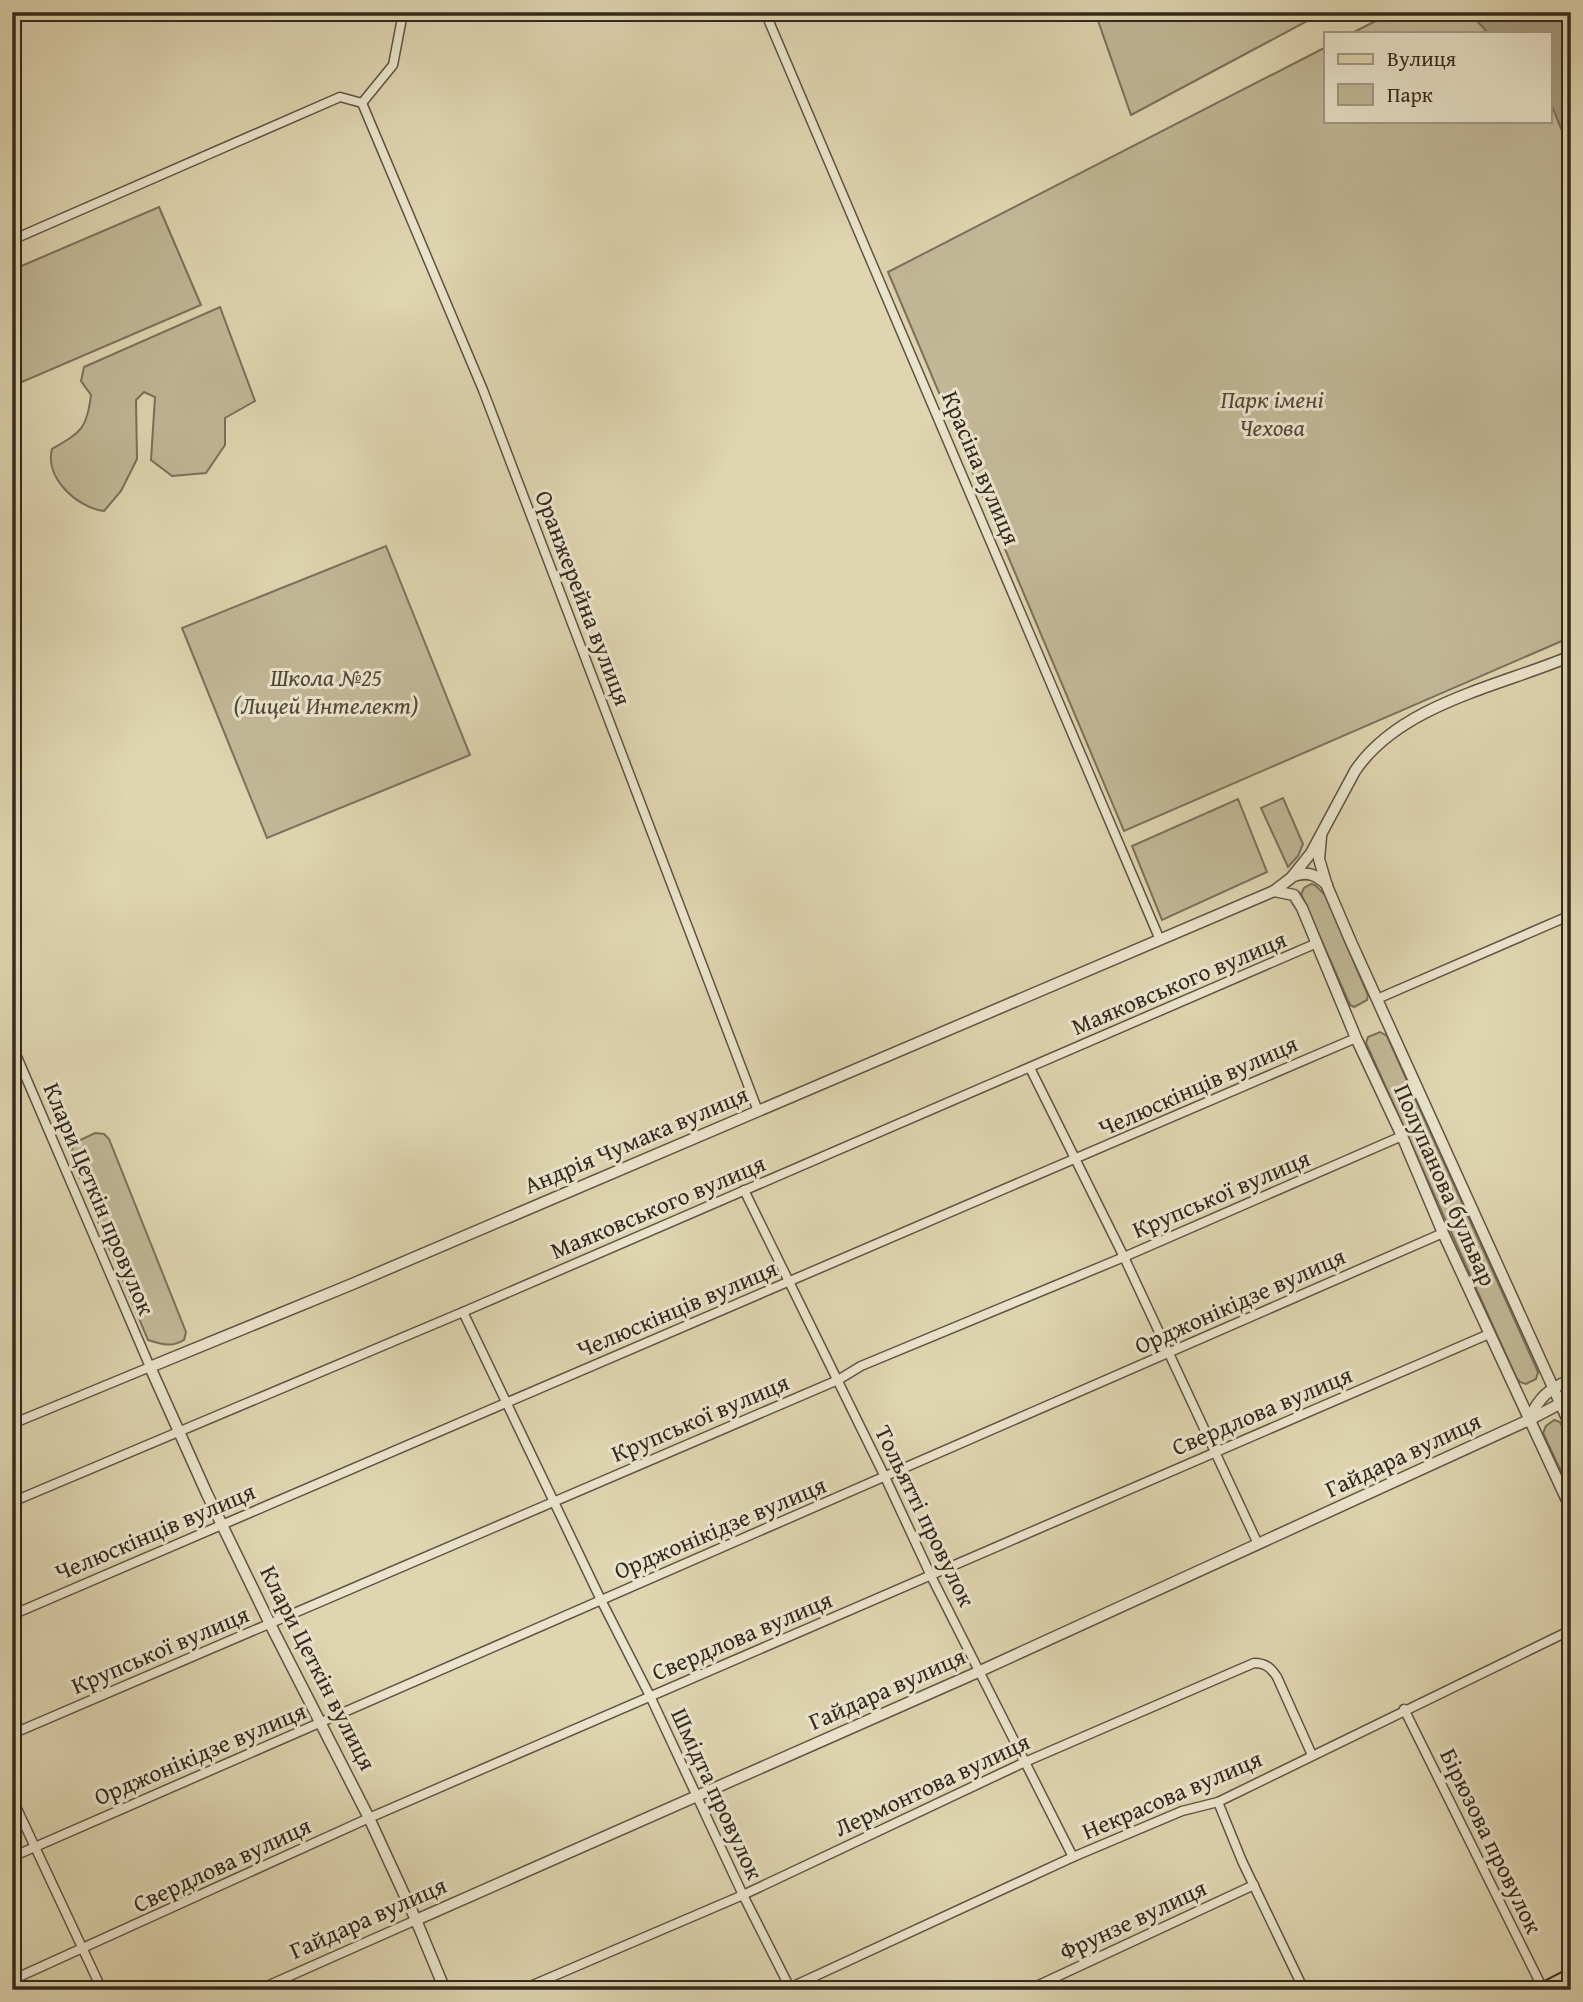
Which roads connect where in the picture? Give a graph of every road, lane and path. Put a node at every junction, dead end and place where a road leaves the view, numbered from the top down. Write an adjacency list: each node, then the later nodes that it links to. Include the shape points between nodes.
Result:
1 (407, 12): 3 (street, via 393,65)
2 (765, 12): 11 (street, Красіна вулиця)
3 (362, 103): 4 (street, via 340,97); 17 (street, Оранжерейна вулиця, via 483,390)
4 (12, 240)
5 (1571, 656): 6 (street, Андрія Чумака вулиця, via 1419,715 1393,733 1365,757)
6 (1321, 832): 7 (street, Андрія Чумака вулиця); 8 (street, Полупанова бульвар, via 1319,859)
7 (1291, 878): 8 (street, via 1304,873 1318,876); 9 (street, Андрія Чумака вулиця)
8 (1327, 886): 13 (street, Полупанова бульвар)
9 (1274, 891): 11 (street, Андрія Чумака вулиця); 12 (street, Полупанова бульвар, via 1294,895)
10 (1571, 915): 13 (street)
11 (1160, 940): 17 (street, Андрія Чумака вулиця)
12 (1317, 943): 14 (street, Полупанова бульвар); 16 (street, Маяковського вулиця)
13 (1377, 999): 30 (street, Полупанова бульвар)
14 (1356, 1038): 18 (street, Полупанова бульвар); 19 (street, Челюскінців вулиця)
15 (12, 1045): 27 (street, Клари Цеткін провулок)
16 (1030, 1068): 19 (street); 20 (street, Маяковського вулиця)
17 (758, 1111): 27 (street, Андрія Чумака вулиця)
18 (1402, 1136): 21 (street, Полупанова бульвар); 22 (street, Крупської вулиця)
19 (1077, 1160): 22 (street); 23 (street, Челюскінців вулиця)
20 (744, 1191): 23 (street, Тольятті провулок); 24 (street, Маяковського вулиця)
21 (1443, 1233): 25 (street, Полупанова бульвар); 26 (street, Орджонікідзе вулиця)
22 (1124, 1257): 26 (street); 29 (street, Крупської вулиця, via 861,1366)
23 (790, 1282): 29 (street, Тольятті провулок); 32 (street, Челюскінців вулиця)
24 (463, 1312): 32 (street, Шмідта провулок); 37 (street, Маяковського вулиця)
25 (1489, 1334): 34 (street, Полупанова бульвар); 38 (street, Свердлова вулиця)
26 (1170, 1353): 38 (street); 39 (street, Орджонікідзе вулиця)
27 (150, 1367): 35 (street, Андрія Чумака вулиця); 37 (street, Клари Цеткін вулиця)
28 (1571, 1379): 30 (street)
29 (838, 1380): 39 (street, Тольятті провулок); 41 (street, Крупської вулиця)
30 (1553, 1388): 33 (street, Полупанова бульвар); 34 (street, via 1538,1401)
31 (1571, 1398): 33 (street, Гайдара вулиця)
32 (507, 1403): 41 (street, Шмідта провулок); 43 (street, Челюскінців вулиця)
33 (1561, 1404): 34 (street, Гайдара вулиця); 36 (street, Полупанова бульвар)
34 (1529, 1420): 42 (street, Полупанова бульвар); 44 (street, Гайдара вулиця)
35 (12, 1424)
36 (1571, 1427)
37 (178, 1431): 40 (street, Маяковського вулиця); 43 (street, Клари Цеткін вулиця)
38 (1214, 1453): 44 (street); 45 (street, Свердлова вулиця)
39 (885, 1477): 45 (street, Тольятті провулок); 46 (street, Орджонікідзе вулиця)
40 (12, 1502)
41 (553, 1502): 46 (street, Шмідта провулок); 48 (street, Крупської вулиця)
42 (1571, 1509)
43 (223, 1524): 47 (street, Челюскінців вулиця); 48 (street, Клари Цеткін вулиця)
44 (1258, 1545): 50 (street, Гайдара вулиця)
45 (931, 1576): 50 (street, Тольятті провулок); 51 (street, Свердлова вулиця)
46 (601, 1600): 51 (street, Шмідта провулок); 53 (street, Орджонікідзе вулиця)
47 (12, 1615)
48 (270, 1623): 53 (street, Клари Цеткін вулиця); 54 (street, Крупської вулиця)
49 (1571, 1630): 52 (street, Некрасова вулиця)
50 (978, 1672): 56 (street, Тольятті провулок); 57 (street, Гайдара вулиця)
51 (650, 1696): 57 (street, Шмідта провулок); 60 (street, Свердлова вулиця)
52 (1405, 1709): 55 (street, Некрасова вулиця); 72 (street, Бірюзова провулок)
53 (322, 1723): 60 (street, Клари Цеткін вулиця); 61 (street, Орджонікідзе вулиця)
54 (12, 1734)
55 (1312, 1755): 56 (street, Лермонтова вулиця, via 1272,1669 1254,1663); 59 (street, Некрасова вулиця)
56 (1025, 1762): 63 (street, Тольятті провулок); 65 (street, Лермонтова вулиця)
57 (697, 1794): 65 (street, Шмідта провулок); 66 (street, Гайдара вулиця)
58 (12, 1798): 61 (street)
59 (1218, 1802): 63 (street, Некрасова вулиця, via 1182,1811); 64 (street)
60 (369, 1818): 66 (street, Клари Цеткін вулиця); 67 (street, Свердлова вулиця)
61 (35, 1847): 62 (street, Орджонікідзе вулиця); 67 (street)
62 (12, 1857)
63 (1073, 1857): 71 (street, Некрасова вулиця)
64 (1254, 1885): 70 (street); 77 (street, Фрунзе вулиця)
65 (743, 1895): 71 (street, Шмідта провулок); 76 (street, Лермонтова вулиця)
66 (416, 1920): 74 (street, Гайдара вулиця); 75 (street, Клари Цеткін вулиця)
67 (83, 1950): 69 (street, Свердлова вулиця); 73 (street)
68 (1571, 1975): 72 (main road)
69 (12, 1980)
70 (1302, 1987): 78 (street)
71 (789, 1989)
72 (1542, 1989)
73 (102, 1990)
74 (258, 1990)
75 (445, 1990)
76 (521, 1990)
77 (1028, 1990)
78 (1287, 1990)

